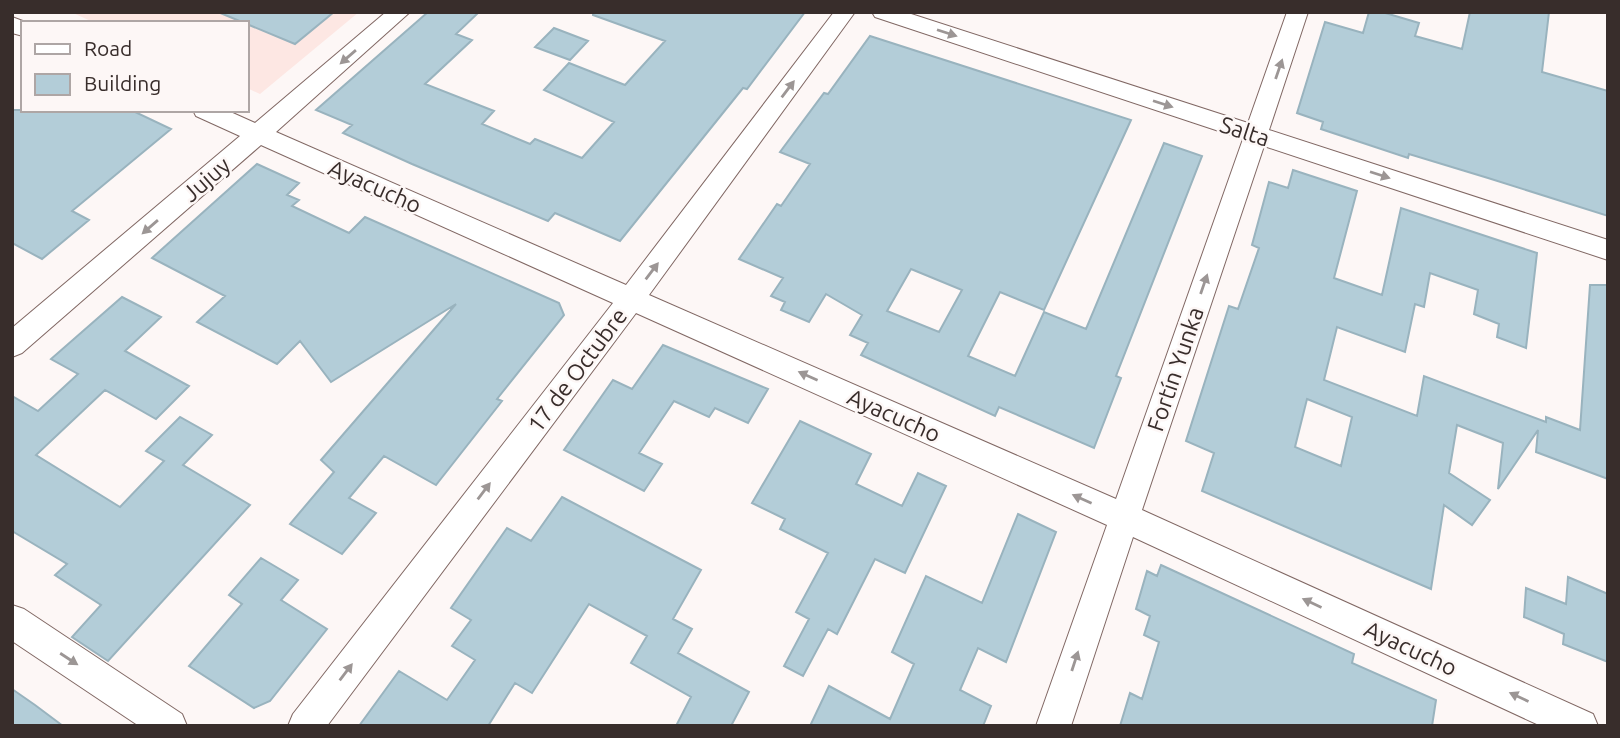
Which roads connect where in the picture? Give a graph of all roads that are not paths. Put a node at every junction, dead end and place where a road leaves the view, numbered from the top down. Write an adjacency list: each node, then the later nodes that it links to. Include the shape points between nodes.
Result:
1 (400, 12): 6 (street, Jujuy, one-way to 6)
2 (845, 12): 9 (street, 17 de Octubre, one-way to 2)
3 (882, 12): 7 (street, Salta, one-way to 7)
4 (1298, 12): 7 (street, Fortín Yunka, one-way to 4)
5 (208, 112): 6 (street, Ayacucho)
6 (257, 134): 9 (street, Ayacucho); 10 (street, Jujuy, one-way to 10)
7 (1256, 135): 8 (street, Salta, one-way to 8); 11 (street, Fortín Yunka, one-way to 7)
8 (1608, 250)
9 (632, 298): 11 (street, Ayacucho, one-way to 9); 14 (street, 17 de Octubre, one-way to 9)
10 (12, 345)
11 (1123, 517): 15 (street, Fortín Yunka, one-way to 11); 16 (street, Ayacucho, one-way to 11)
12 (12, 621): 13 (street, one-way to 13)
13 (170, 726)
14 (305, 726)
15 (1054, 726)
16 (1581, 726)

